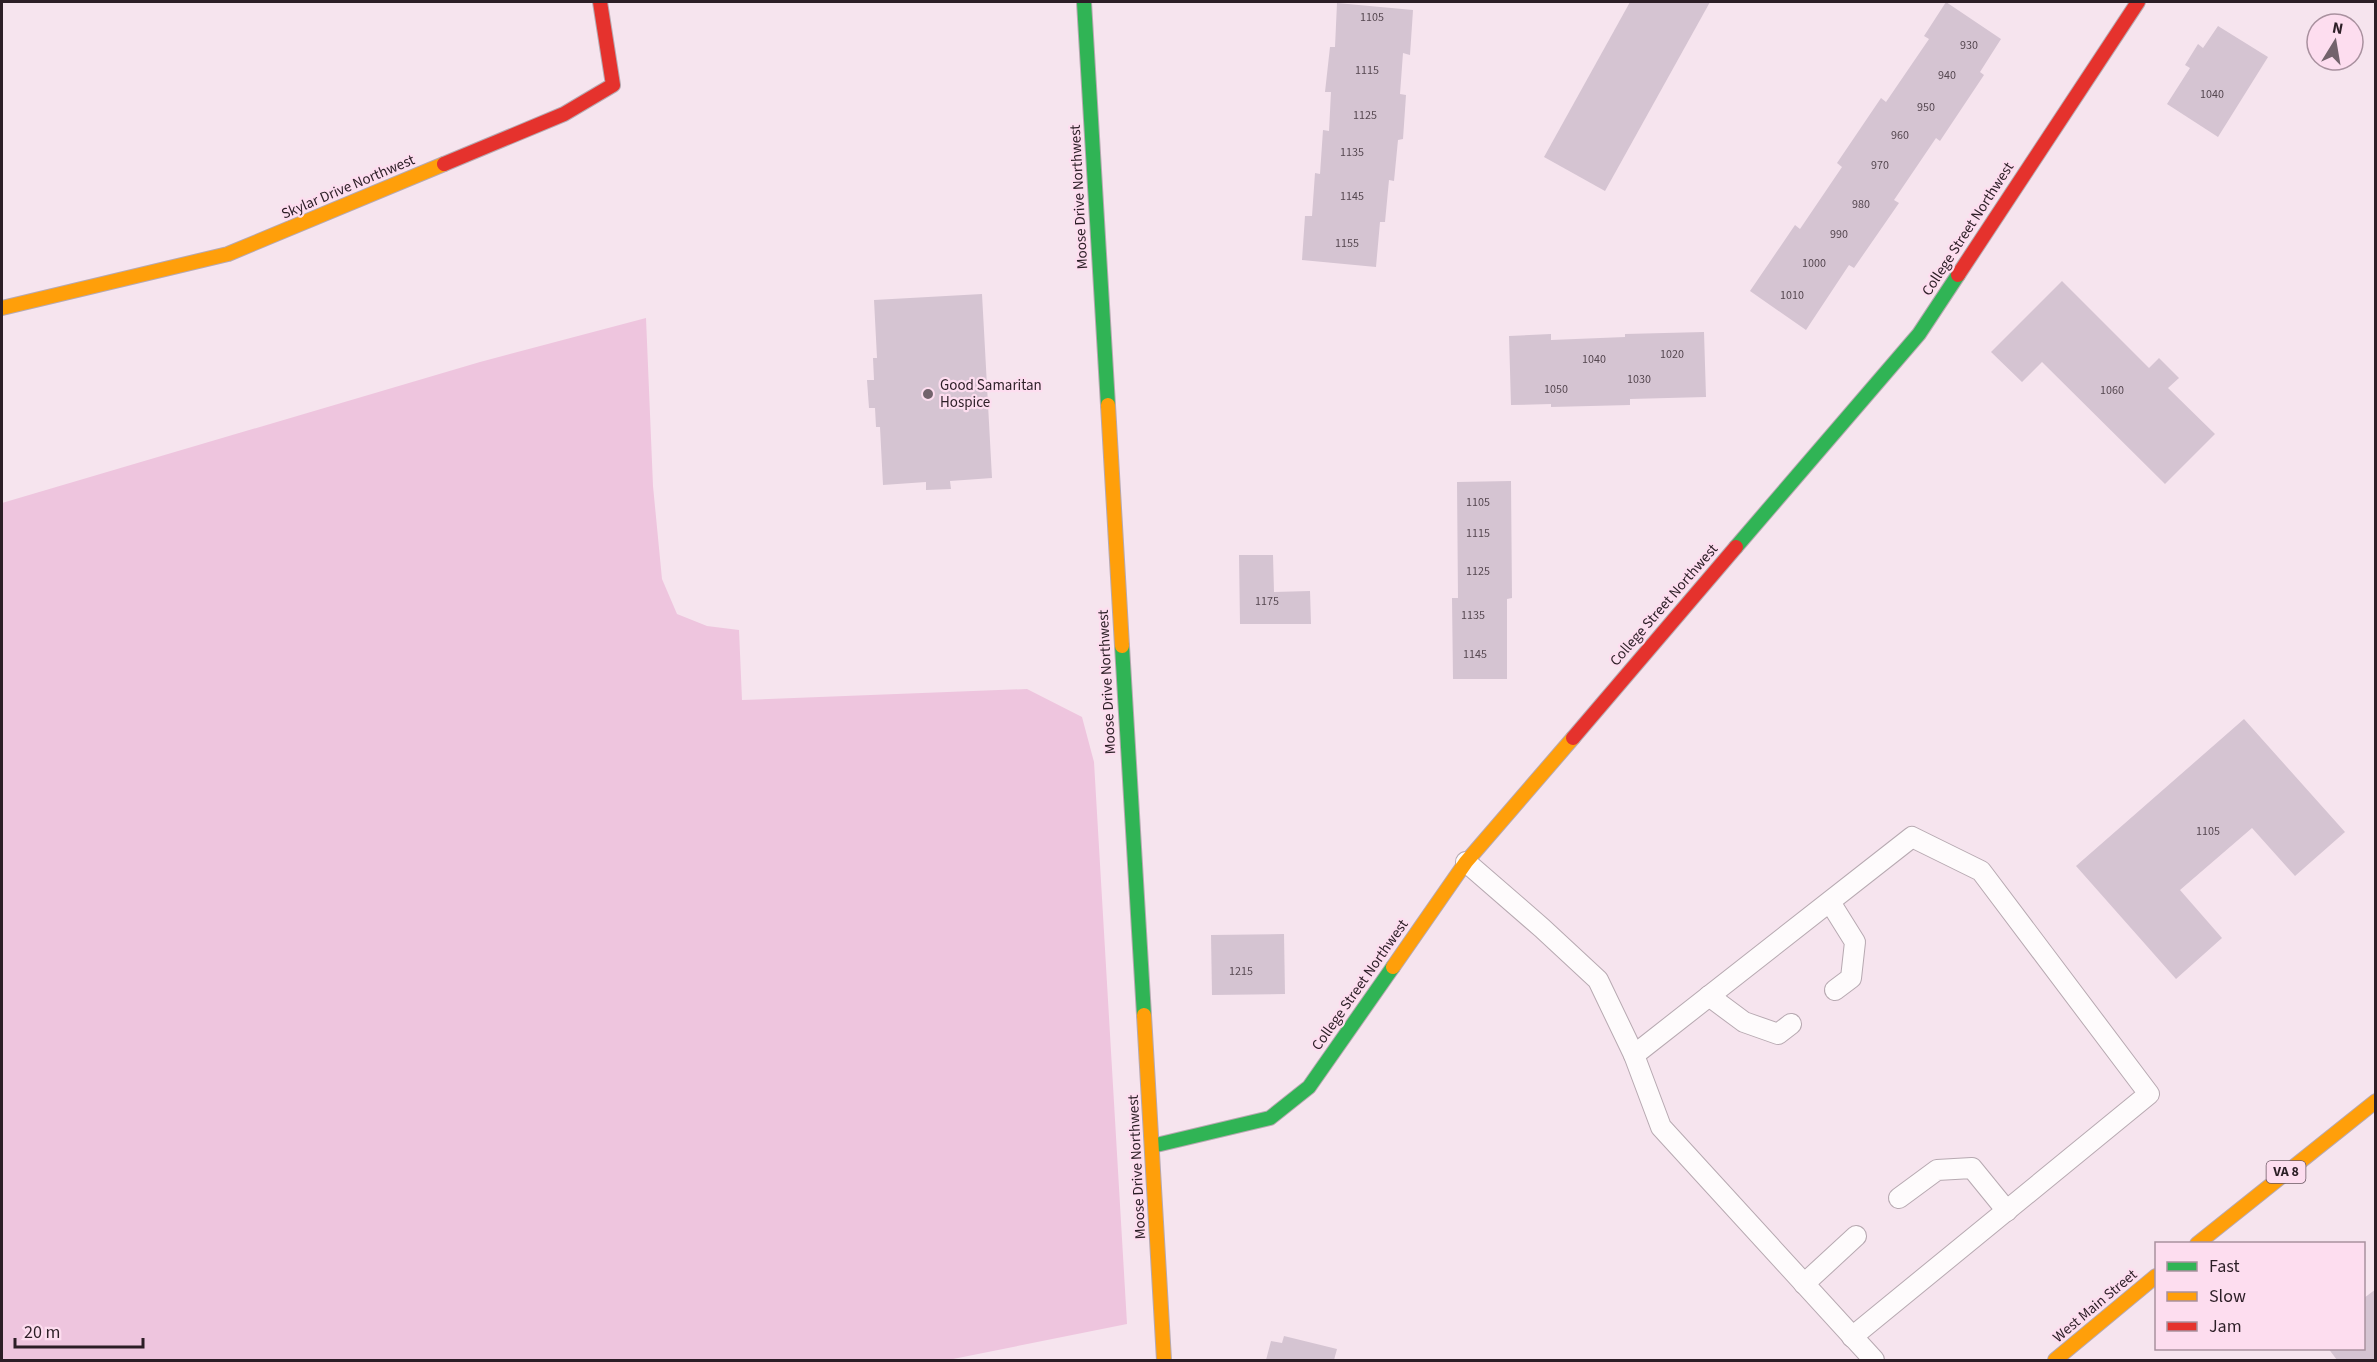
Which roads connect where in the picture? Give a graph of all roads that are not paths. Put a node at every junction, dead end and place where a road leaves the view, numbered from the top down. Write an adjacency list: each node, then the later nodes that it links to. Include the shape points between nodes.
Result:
1 (600, 2): 4 (street, Skylar Drive Northwest, via 613,85 564,114 228,254)
2 (1084, 2): 12 (street, Moose Drive Northwest)
3 (2138, 2): 5 (street, College Street Northwest, via 1919,334)
4 (2, 308)
5 (1466, 862): 10 (lane, via 1598,980); 12 (street, College Street Northwest, via 1309,1087 1270,1118)
6 (1830, 902): 7 (lane, via 1855,942 1851,978); 8 (lane); 14 (lane, via 1912,837 1981,871 2149,1094)
7 (1835, 990)
8 (1708, 996): 9 (lane, via 1744,1022 1778,1034); 10 (lane)
9 (1791, 1024)
10 (1634, 1055): 18 (lane, via 1661,1127)
11 (2376, 1101): 16 (street, VA 8)
12 (1152, 1146): 20 (street, Moose Drive Northwest)
13 (1899, 1198): 14 (lane, via 1937,1170 1972,1168)
14 (2007, 1210): 19 (lane)
15 (1856, 1236): 18 (lane)
16 (2200, 1242)
17 (2155, 1278): 22 (street, West Main Street)
18 (1804, 1284): 19 (lane)
19 (1852, 1337): 21 (lane)
20 (1164, 1360)
21 (1874, 1360)
22 (2055, 1360)

